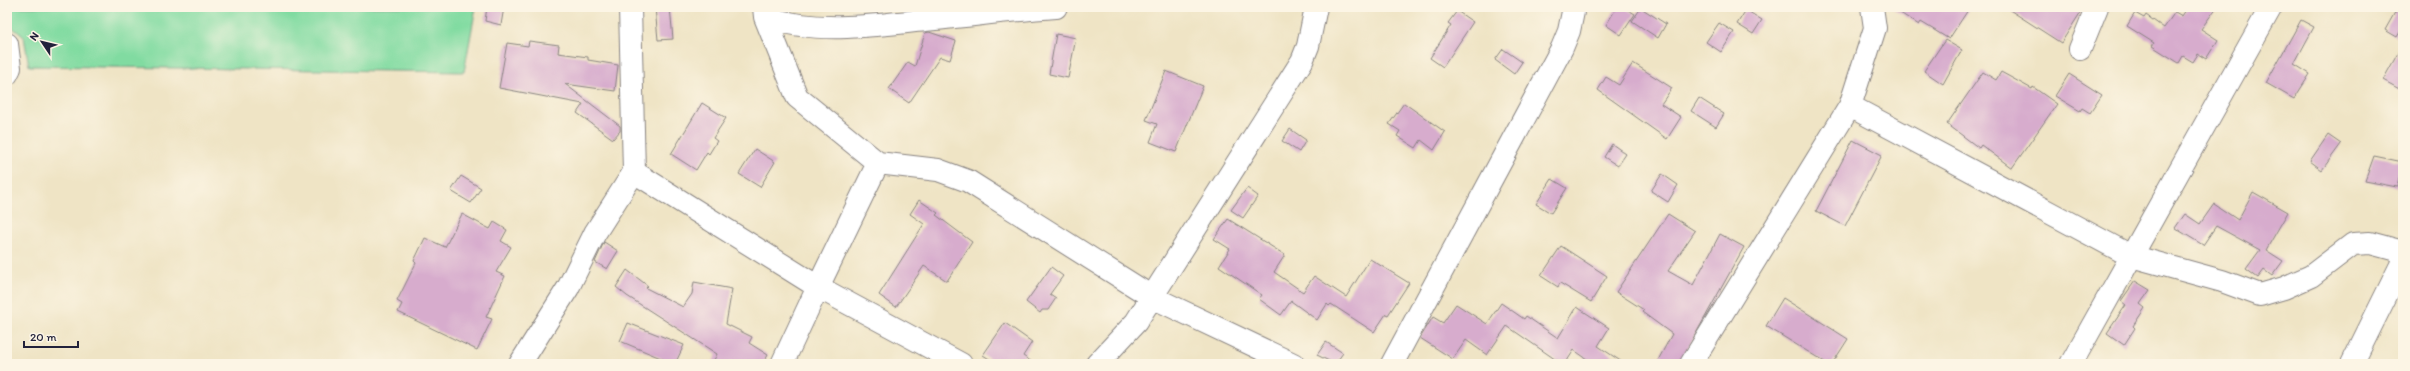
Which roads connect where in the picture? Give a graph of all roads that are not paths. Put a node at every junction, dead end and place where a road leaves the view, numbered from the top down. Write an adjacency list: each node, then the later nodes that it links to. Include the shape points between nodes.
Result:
1 (630, 7): 15 (street)
2 (1056, 7): 8 (street)
3 (1316, 7): 20 (street, via 1308,46 1302,61)
4 (1574, 7): 26 (street, via 1562,48)
5 (1872, 7): 13 (street, via 1875,28)
6 (2097, 7): 11 (street)
7 (2271, 7): 16 (street)
8 (1028, 8): 9 (street, via 878,26 791,25)
9 (764, 12): 14 (street, via 797,97)
10 (7, 44): 12 (street, via 10,68)
11 (2080, 49)
12 (7, 74)
13 (1850, 106): 16 (street); 27 (street)
14 (878, 163): 19 (street); 20 (street, via 938,170 968,181)
15 (634, 172): 19 (street); 21 (street, via 595,234 568,288)
16 (2131, 256): 17 (street, via 2222,281 2260,295 2311,276 2352,244 2370,243 2396,250); 28 (street)
17 (2403, 256)
18 (2403, 261): 29 (street)
19 (818, 287): 22 (street); 23 (street)
20 (1152, 298): 24 (street, via 1136,322); 25 (street)
21 (520, 364)
22 (782, 364)
23 (962, 364)
24 (1097, 364)
25 (1294, 364)
26 (1392, 364)
27 (1691, 364)
28 (2071, 364)
29 (2352, 364)

